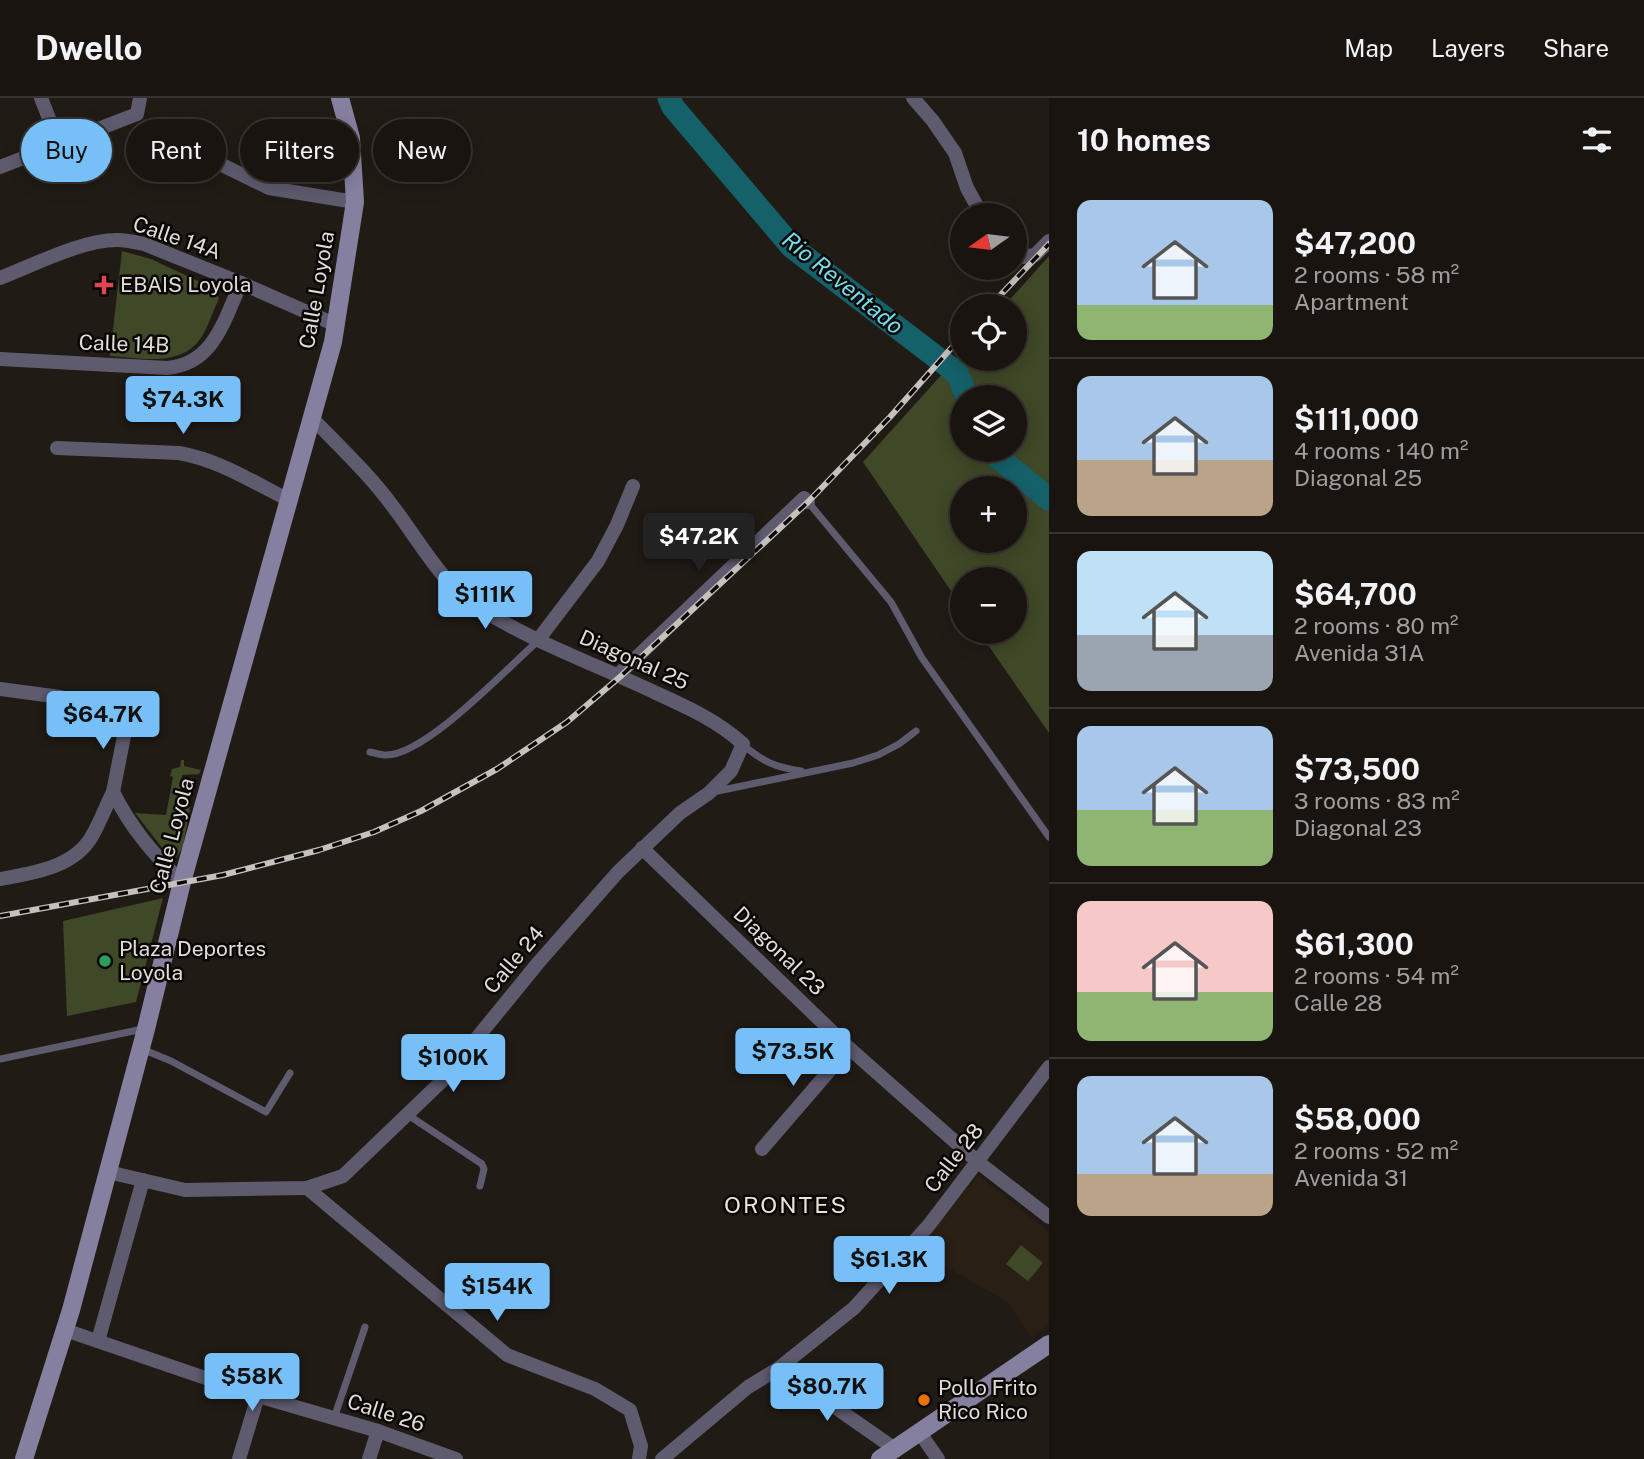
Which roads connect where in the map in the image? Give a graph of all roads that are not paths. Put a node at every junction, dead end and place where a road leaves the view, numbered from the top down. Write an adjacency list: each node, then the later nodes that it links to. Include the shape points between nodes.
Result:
1 (41, 98): 5 (street)
2 (340, 98): 10 (main road, Calle Loyola, via 351,138)
3 (913, 98): 11 (street, via 955,153)
4 (140, 103): 6 (street, via 137,114)
5 (49, 119)
6 (112, 124)
7 (21, 159): 8 (street)
8 (0, 167)
9 (226, 167): 10 (street, via 270,188)
10 (355, 202): 16 (main road, Calle Loyola)
11 (975, 203)
12 (1049, 241): 13 (street, via 1035,256)
13 (1027, 257)
14 (0, 278): 15 (street, Calle 14A, via 76,249 117,240 144,244)
15 (241, 282): 16 (street, Calle 14A); 17 (street, Calle 14B, via 219,333 195,361 180,367)
16 (337, 325): 18 (main road, Calle Loyola)
17 (0, 359)
18 (312, 418): 21 (main road, Calle Loyola); 23 (street, Diagonal 25, via 374,483 463,596)
19 (57, 447): 21 (street, via 198,456)
20 (633, 486): 23 (street, via 598,561)
21 (289, 500): 35 (main road, Calle Loyola)
22 (808, 502): 24 (street, via 804,498); 32 (lane, via 891,602 922,658)
23 (538, 640): 24 (street, Diagonal 25); 28 (lane, via 424,740 387,755)
24 (619, 674): 27 (street, Diagonal 25, via 693,709)
25 (0, 689): 30 (street, via 60,698 128,716)
26 (916, 731): 29 (lane, Calle 24, via 878,755)
27 (743, 744): 29 (lane, Diagonal 25, via 774,767); 31 (street, via 731,771)
28 (370, 752)
29 (807, 772): 31 (lane, Calle 24)
30 (113, 792): 34 (street, via 91,839 68,859 45,870); 35 (street, via 125,818)
31 (709, 793): 33 (street, Calle 24)
32 (1049, 837)
33 (642, 848): 38 (street, Diagonal 23); 42 (street, Calle 24, via 538,964 441,1083)
34 (0, 879)
35 (182, 882): 36 (main road, Calle Loyola)
36 (146, 1029): 37 (main road, Calle Loyola); 39 (lane)
37 (141, 1048): 41 (lane, via 265,1112); 45 (main road, Calle Loyola)
38 (849, 1048): 43 (street); 44 (street, Diagonal 23)
39 (3, 1056)
40 (1049, 1067): 44 (street, Calle 28)
41 (290, 1073)
42 (407, 1115): 47 (lane, via 482,1164); 48 (street, Calle 24, via 343,1176)
43 (762, 1149)
44 (978, 1162): 49 (street, Diagonal 23); 54 (street, Calle 28, via 854,1308)
45 (108, 1172): 46 (street, Calle 24); 51 (main road, Calle Loyola)
46 (143, 1180): 48 (street, Calle 24, via 185,1190); 52 (street)
47 (480, 1186)
48 (307, 1188): 64 (street, via 507,1355 595,1389 630,1410 641,1446)
49 (1049, 1217)
50 (365, 1327): 56 (lane)
51 (65, 1330): 52 (street, Calle 26); 60 (main road, Calle Loyola)
52 (98, 1341): 55 (street, Calle 26)
53 (1049, 1344): 58 (main road)
54 (779, 1368): 59 (street); 65 (street, Calle 28, via 748,1387)
55 (258, 1396): 56 (street, Calle 26); 61 (street)
56 (334, 1418): 57 (street, Calle 26)
57 (378, 1431): 62 (street); 63 (street, Calle 26)
58 (920, 1433): 59 (main road); 66 (street)
59 (887, 1454)
60 (24, 1459)
61 (239, 1459)
62 (369, 1459)
63 (456, 1459)
64 (639, 1459)
65 (662, 1459)
66 (938, 1459)

